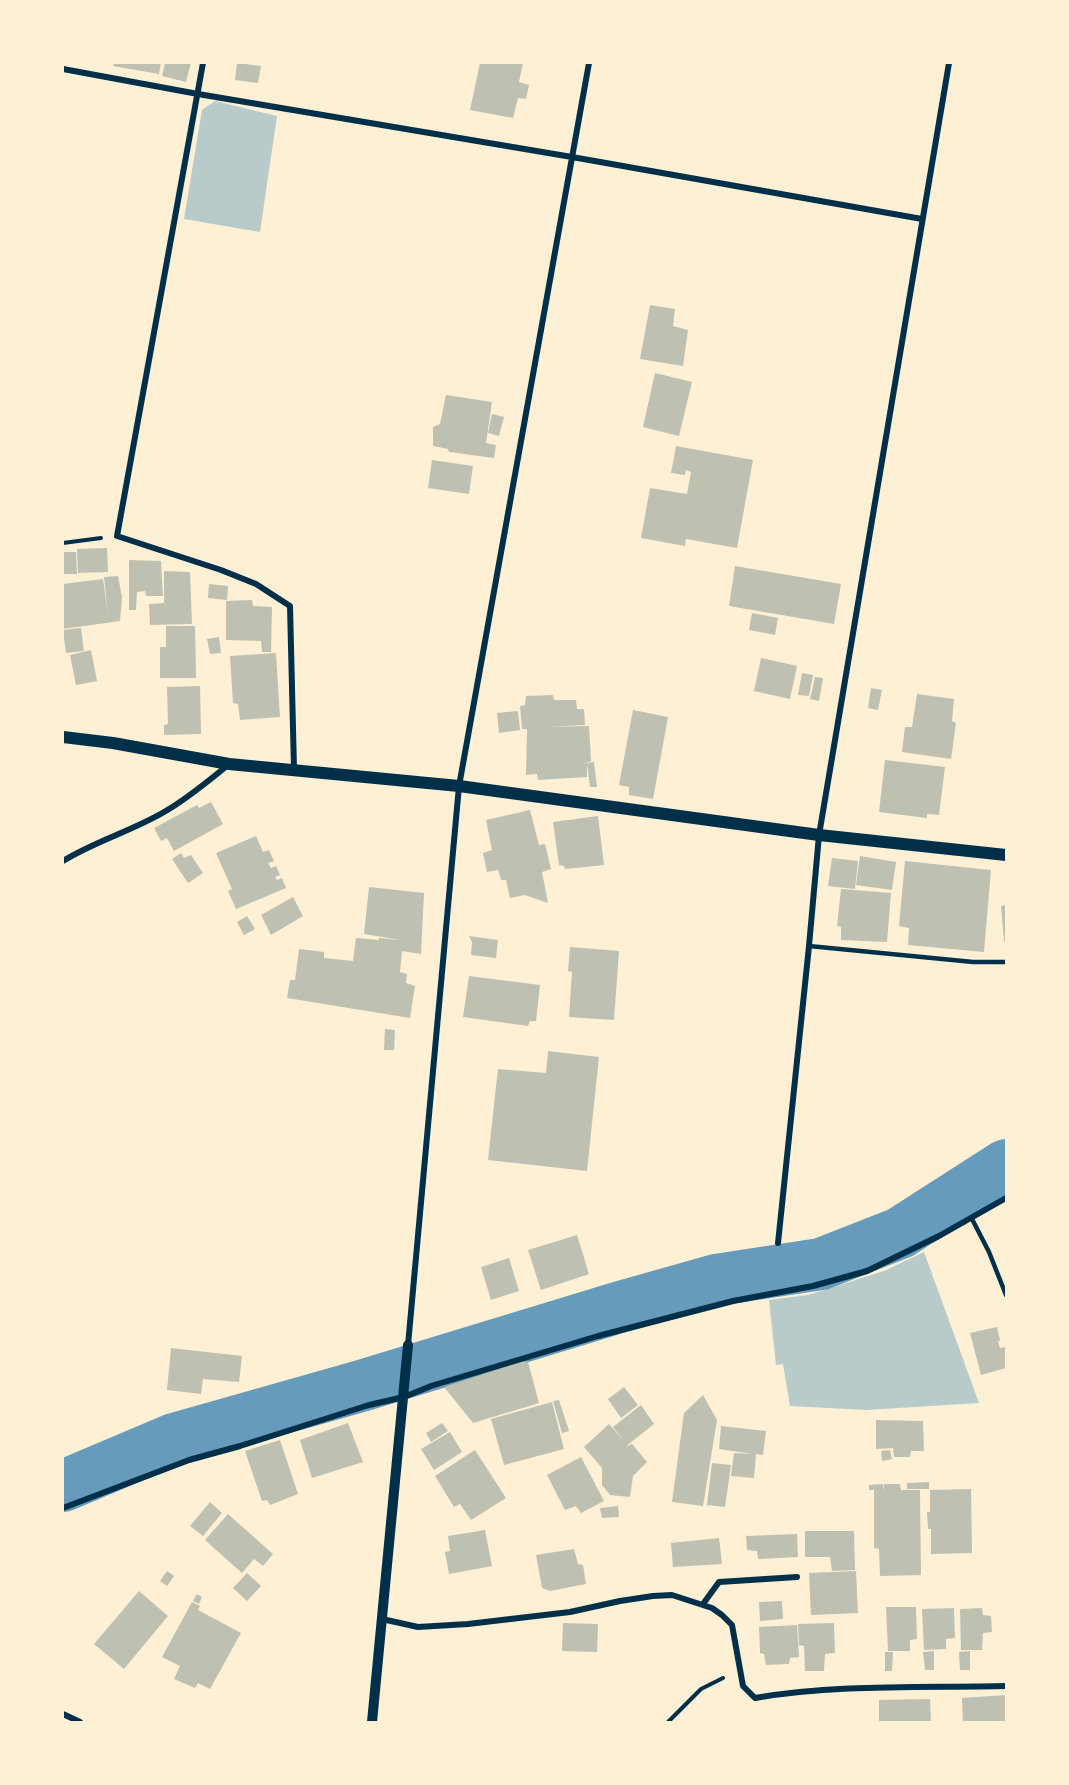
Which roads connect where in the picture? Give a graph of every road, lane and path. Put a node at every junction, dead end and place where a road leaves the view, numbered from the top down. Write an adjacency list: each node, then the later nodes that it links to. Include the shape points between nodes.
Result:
1 (203, 63): 5 (street)
2 (589, 63): 6 (street)
3 (949, 63): 7 (street)
4 (63, 69): 5 (street)
5 (198, 94): 6 (street); 8 (street)
6 (572, 157): 7 (street); 13 (street)
7 (922, 219): 14 (street)
8 (117, 536): 9 (path); 12 (street, via 256,584 290,606)
9 (63, 543)
10 (63, 737): 11 (main road)
11 (229, 764): 12 (main road); 16 (street, via 162,813)
12 (294, 770): 13 (main road)
13 (459, 786): 14 (main road); 23 (street)
14 (819, 835): 15 (main road); 17 (street)
15 (1006, 855)
16 (63, 861)
17 (809, 946): 18 (lane); 21 (street)
18 (1006, 962)
19 (1006, 1198): 20 (street)
20 (972, 1219): 22 (lane); 24 (street, via 867,1271 598,1336 431,1386)
21 (778, 1243)
22 (1006, 1294)
23 (408, 1345): 24 (street)
24 (404, 1398): 25 (street, via 189,1460); 28 (street)
25 (63, 1508)
26 (797, 1577): 27 (street, via 719,1582)
27 (703, 1605): 28 (street, via 672,1595 468,1624 418,1627); 29 (street, via 732,1625)
28 (381, 1619): 33 (street)
29 (741, 1674): 30 (street, via 743,1686 755,1698 826,1690); 34 (path, via 701,1689)
30 (1006, 1686)
31 (63, 1714): 32 (street)
32 (80, 1722)
33 (372, 1722)
34 (668, 1722)

